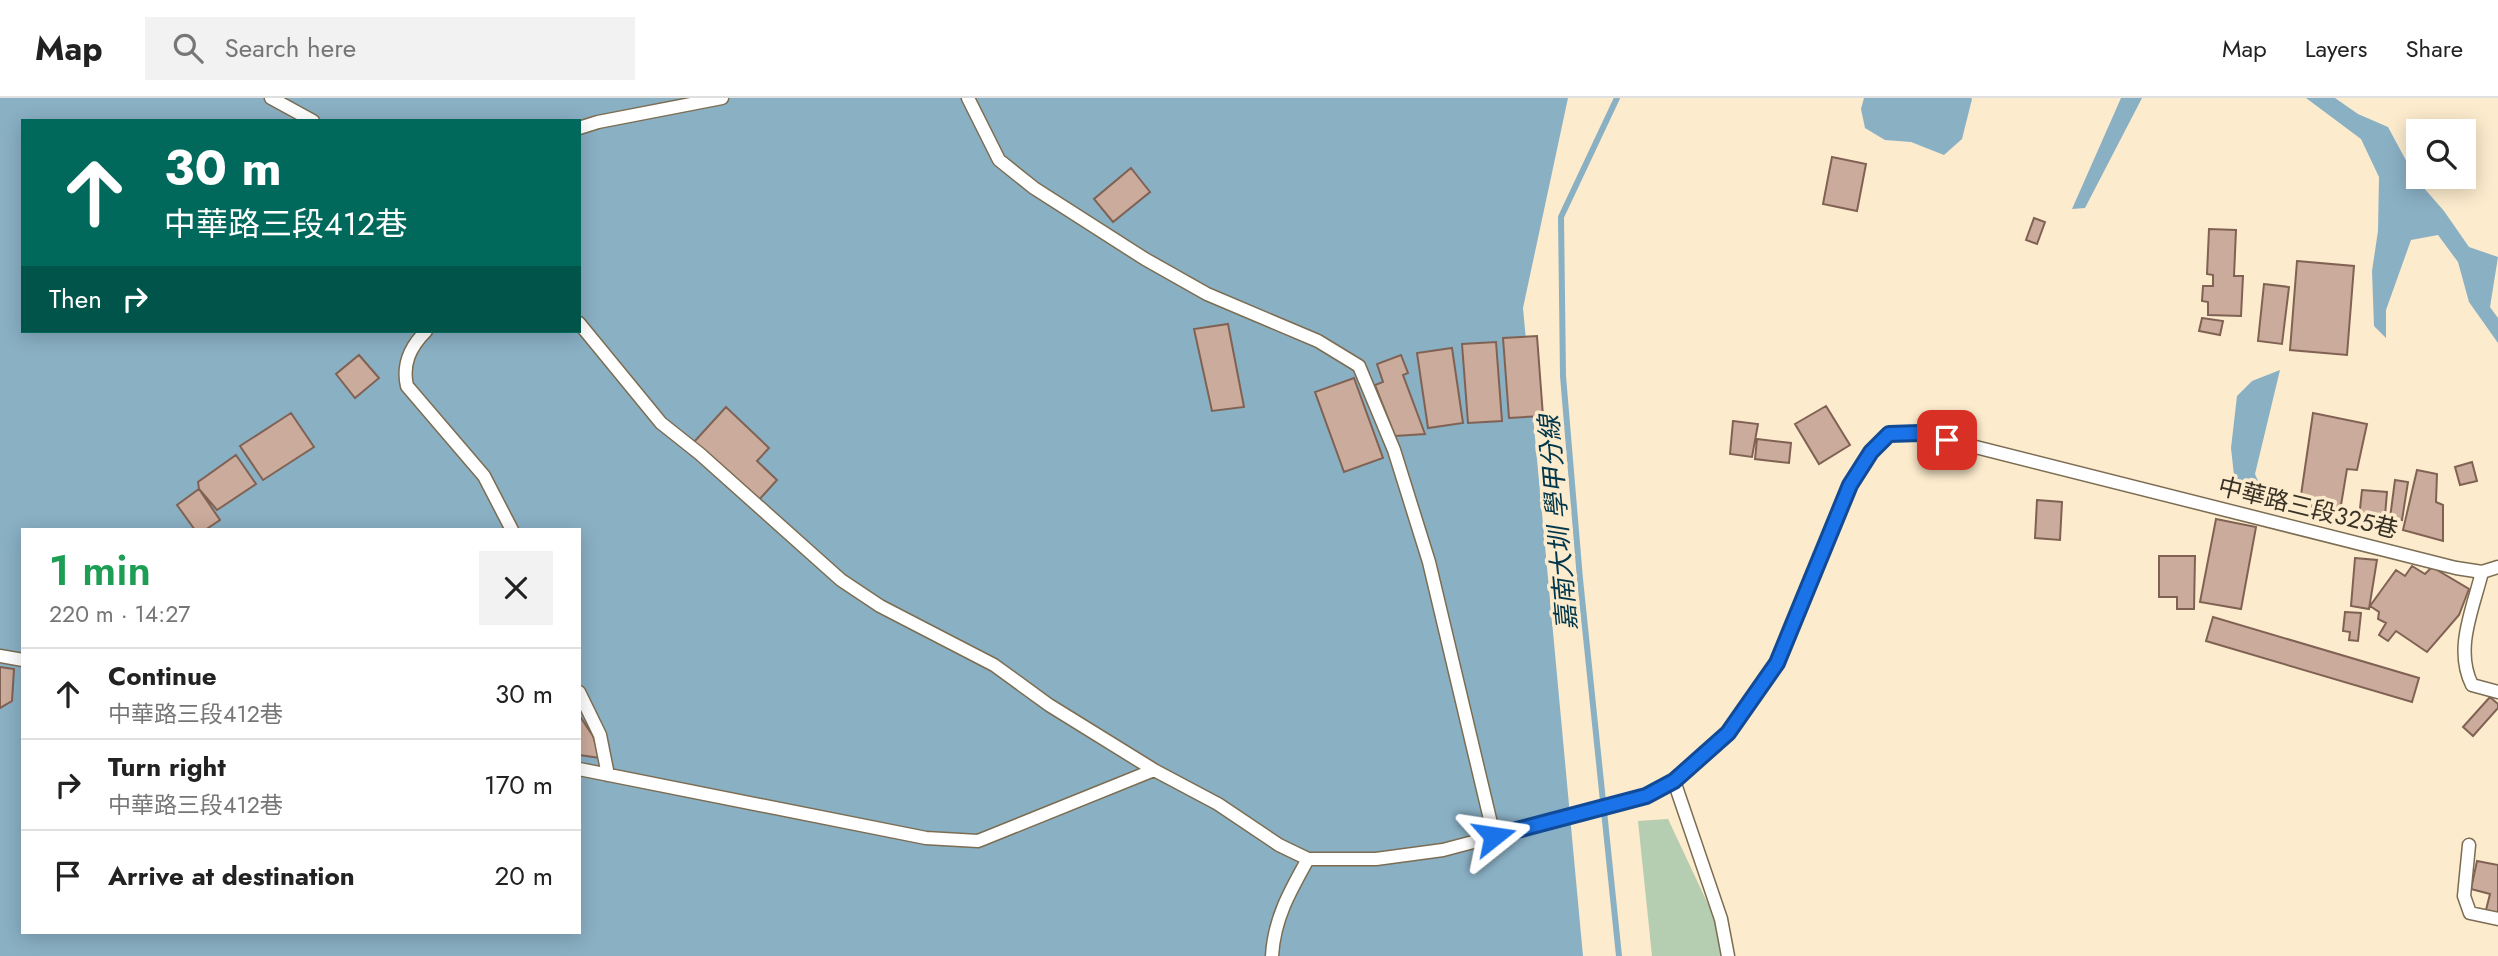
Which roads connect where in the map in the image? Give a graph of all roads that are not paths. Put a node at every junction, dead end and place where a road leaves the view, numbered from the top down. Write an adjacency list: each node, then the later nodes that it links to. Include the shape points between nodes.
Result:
1 (271, 98): 4 (lane)
2 (722, 98): 5 (lane)
3 (968, 98): 19 (lane, via 999,160 1034,188 1207,294 1318,341 1359,366 1394,450 1429,562)
4 (309, 119)
5 (581, 127)
6 (581, 325): 16 (lane, via 661,423 841,580 880,606 994,665)
7 (423, 333): 8 (lane, via 403,371 407,386 484,476)
8 (511, 528)
9 (2498, 567): 10 (lane, 中華路三段325巷)
10 (2482, 572): 13 (lane, via 2464,642 2465,671 2472,685); 18 (lane, 中華路三段325巷, via 1920,433 1889,434 1850,485 1777,663 1728,733)
11 (0, 656): 12 (lane)
12 (21, 660)
13 (2498, 692)
14 (581, 696): 17 (lane, via 600,735)
15 (581, 769): 17 (lane)
16 (1154, 770): 17 (lane, via 978,841 926,838); 21 (lane)
17 (608, 775)
18 (1674, 781): 19 (lane, via 1646,796); 24 (lane, via 1721,919)
19 (1494, 836): 21 (lane, via 1443,850 1376,859)
20 (2469, 845): 22 (lane, via 2464,897 2470,912)
21 (1308, 859): 23 (lane, via 1282,905)
22 (2498, 919)
23 (1272, 956)
24 (1728, 956)

